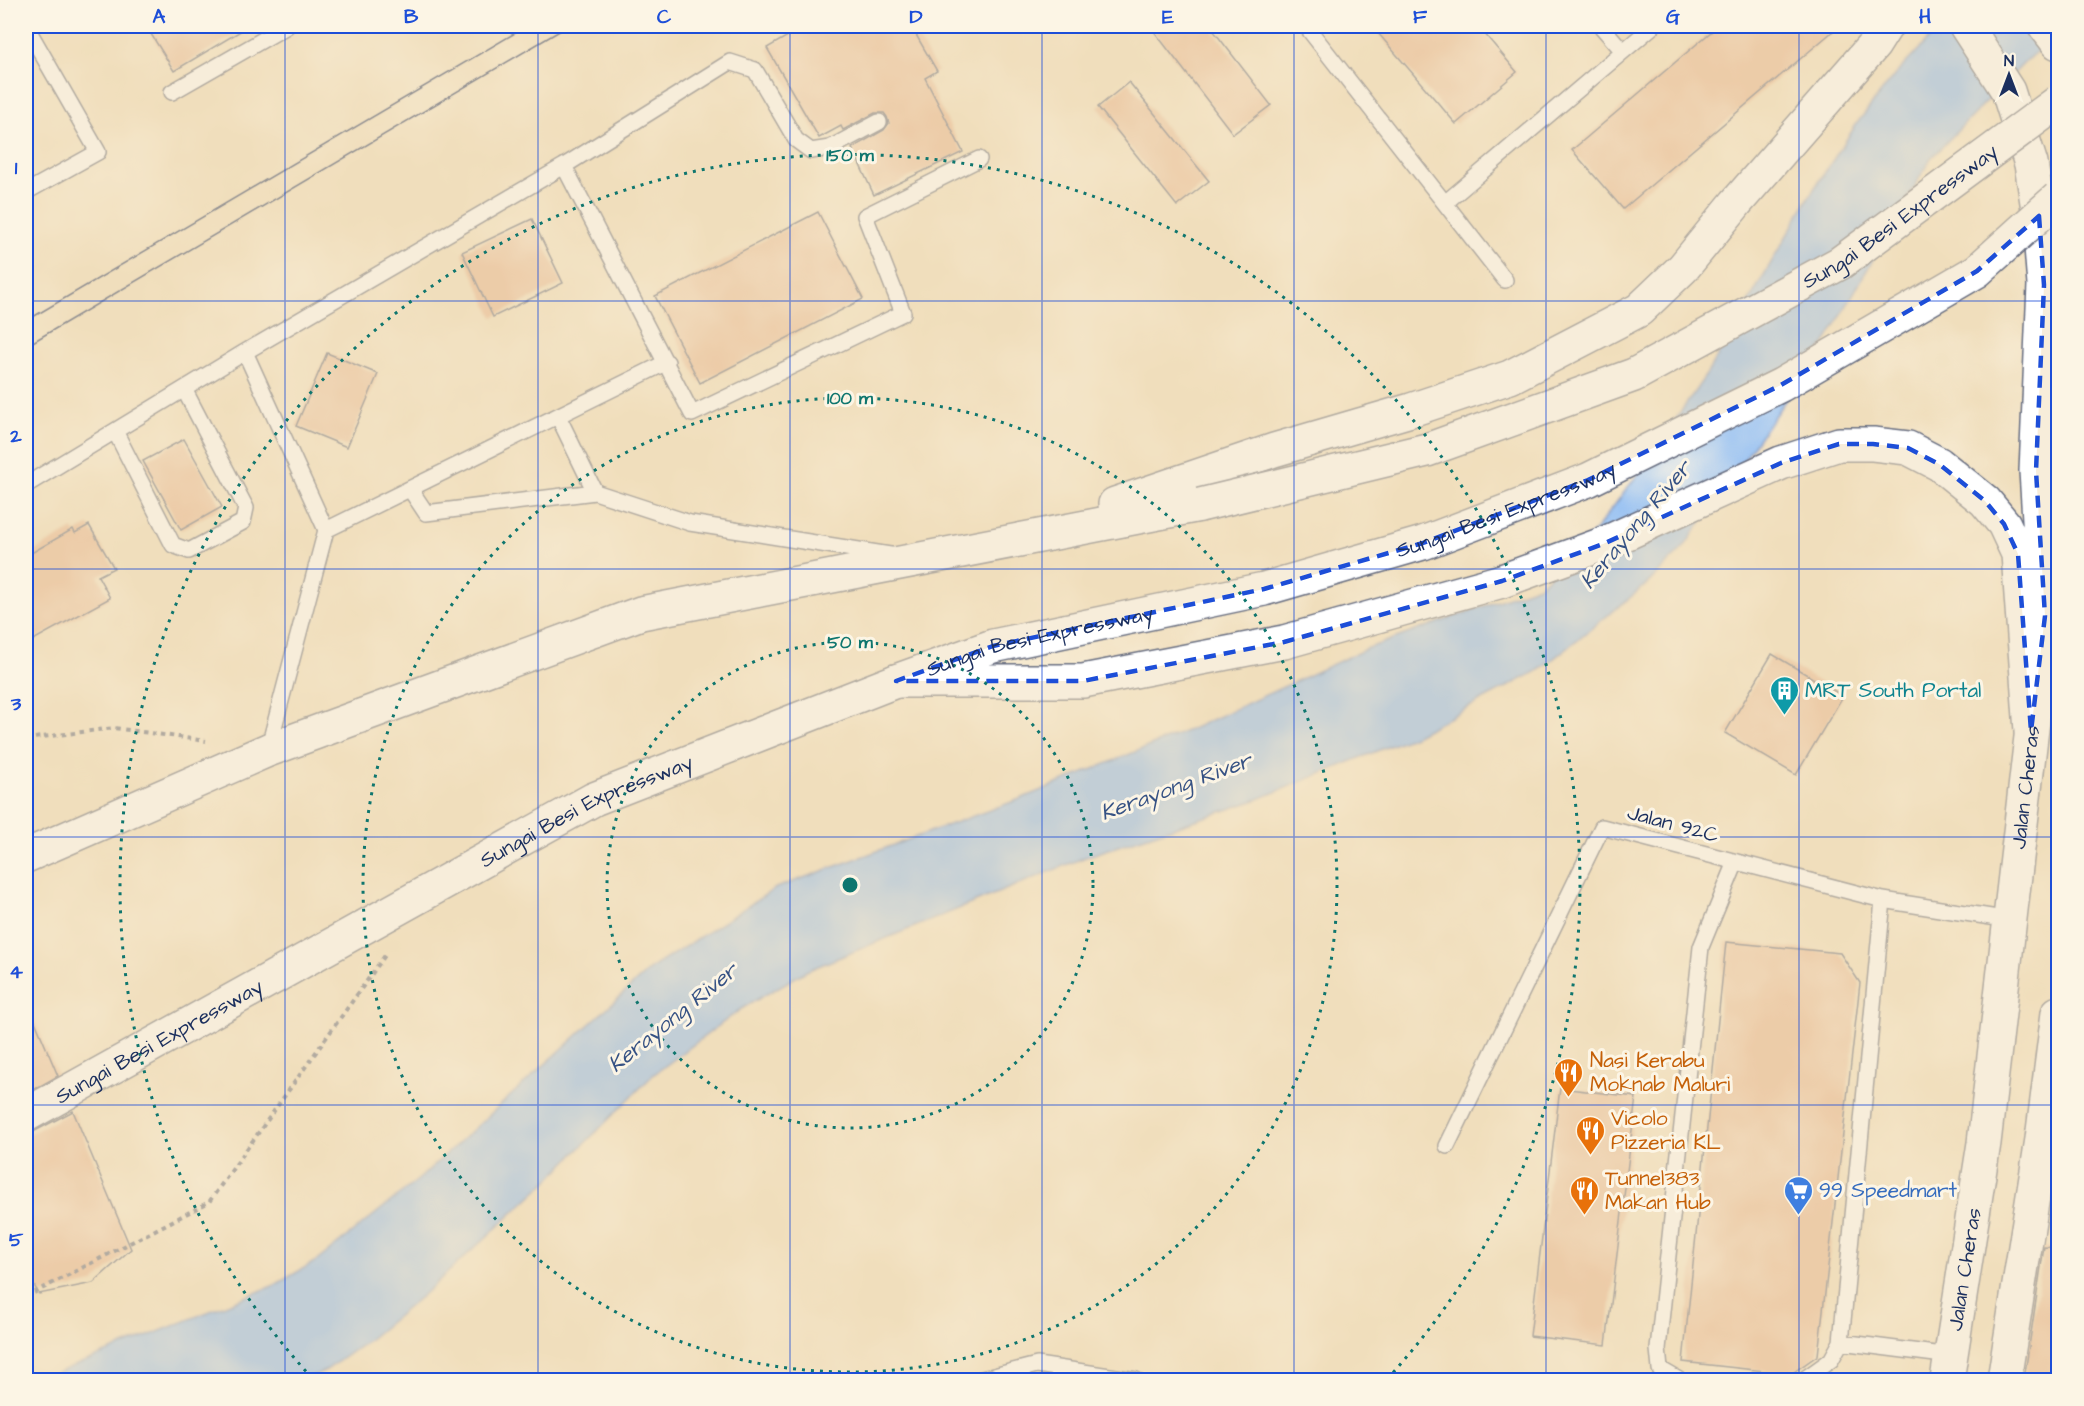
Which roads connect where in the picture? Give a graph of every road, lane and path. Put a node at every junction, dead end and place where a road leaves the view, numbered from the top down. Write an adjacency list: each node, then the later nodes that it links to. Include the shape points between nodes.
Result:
1 (26, 26): 16 (lane, via 98,152)
2 (287, 26): 11 (lane)
3 (1306, 26): 17 (lane)
4 (1601, 26): 10 (lane)
5 (1653, 26): 10 (lane)
6 (1886, 26): 29 (main road, via 1874,45 1683,268 1638,310 1510,377 1274,450)
7 (1966, 26): 18 (main road, Jalan Cheras, via 2008,91 2031,164)
8 (2045, 26): 9 (main road)
9 (2058, 43)
10 (1623, 51): 17 (lane)
11 (172, 92)
12 (2058, 102): 29 (main road, Sungai Besi Expressway, bridge, via 1840,264 1634,375 1427,450 1200,505)
13 (879, 122): 15 (lane, via 830,148 811,151 796,140 755,70 730,62)
14 (979, 159): 21 (lane, via 865,216 903,313 692,414)
15 (564, 166): 20 (lane); 21 (lane)
16 (26, 192)
17 (1445, 203): 19 (lane)
18 (2052, 207): 32 (main road, Jalan Cheras, via 2044,285 2036,471); 33 (main road, Sungai Besi Expressway, bridge, via 1977,271 1781,385 1598,475 1423,543 1263,589 993,646)
19 (1505, 280)
20 (245, 352): 22 (lane); 28 (lane)
21 (667, 362): 23 (lane)
22 (184, 389): 24 (lane); 24 (lane, via 246,508 243,522 189,552 173,545)
23 (558, 416): 26 (lane); 27 (lane)
24 (115, 431): 25 (lane)
25 (26, 485)
26 (410, 489): 27 (lane, via 426,513); 28 (lane)
27 (595, 492): 31 (lane, via 690,523)
28 (326, 531): 37 (lane)
29 (996, 543): 31 (main road, Sungai Besi Expressway)
30 (2058, 546): 32 (main road)
31 (913, 559): 37 (main road, Sungai Besi Expressway, via 641,613)
32 (2045, 616): 34 (main road, Jalan Cheras)
33 (896, 681): 34 (main road, via 1083,681 1284,642 1502,581 1603,544 1781,463 1839,444 1873,444 1908,448 1939,464 1985,501 2004,524 2018,554); 44 (main road, Sungai Besi Expressway, via 594,799)
34 (2031, 731): 41 (main road, Jalan Cheras)
35 (26, 739): 36 (path, via 114,728)
36 (213, 742)
37 (268, 750): 38 (main road, Sungai Besi Expressway)
38 (26, 856)
39 (1736, 862): 40 (lane, Jalan 92C); 45 (lane, Jalan 92C, via 1602,827); 51 (lane, via 1701,947 1658,1349 1660,1369)
40 (1883, 900): 41 (lane, Jalan 92C); 47 (lane)
41 (2010, 920): 48 (main road, Jalan Cheras, via 1984,1143)
42 (390, 948): 46 (path, via 209,1202)
43 (2058, 1012): 53 (main road)
44 (26, 1115)
45 (1447, 1146)
46 (26, 1297)
47 (1841, 1342): 48 (lane); 52 (lane, via 1831,1360)
48 (1949, 1368)
49 (978, 1380): 50 (lane, via 1037,1365)
50 (1136, 1380)
51 (1679, 1380)
52 (1803, 1380)
53 (2004, 1380)

